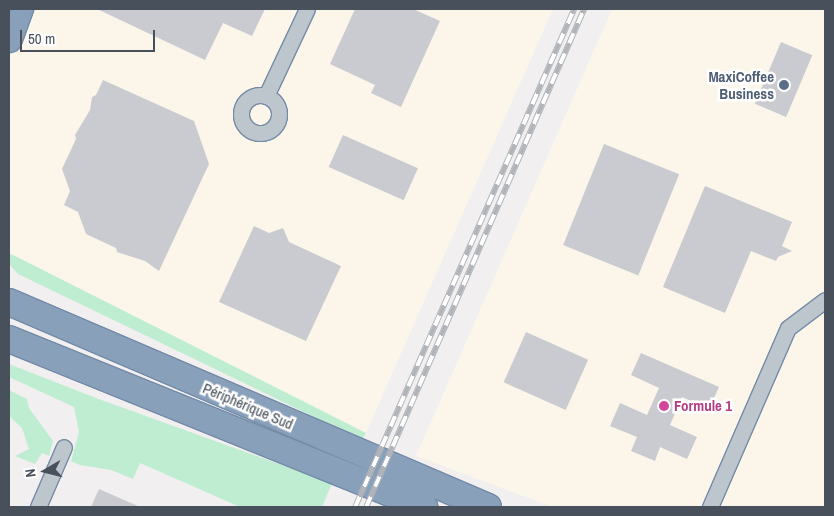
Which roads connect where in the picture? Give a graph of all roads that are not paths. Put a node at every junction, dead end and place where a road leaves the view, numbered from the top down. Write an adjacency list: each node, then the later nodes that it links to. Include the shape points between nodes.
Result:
1 (20, 9): 3 (highway)
2 (307, 9): 4 (street)
3 (9, 39)
4 (266, 96)
5 (9, 287): 7 (highway)
6 (825, 300): 13 (street, via 788,328)
7 (17, 306): 12 (highway, Périphérique Sud)
8 (9, 339): 11 (highway, Périphérique Sud)
9 (64, 447): 10 (street)
10 (38, 507)
11 (424, 507)
12 (488, 507)
13 (710, 507)

